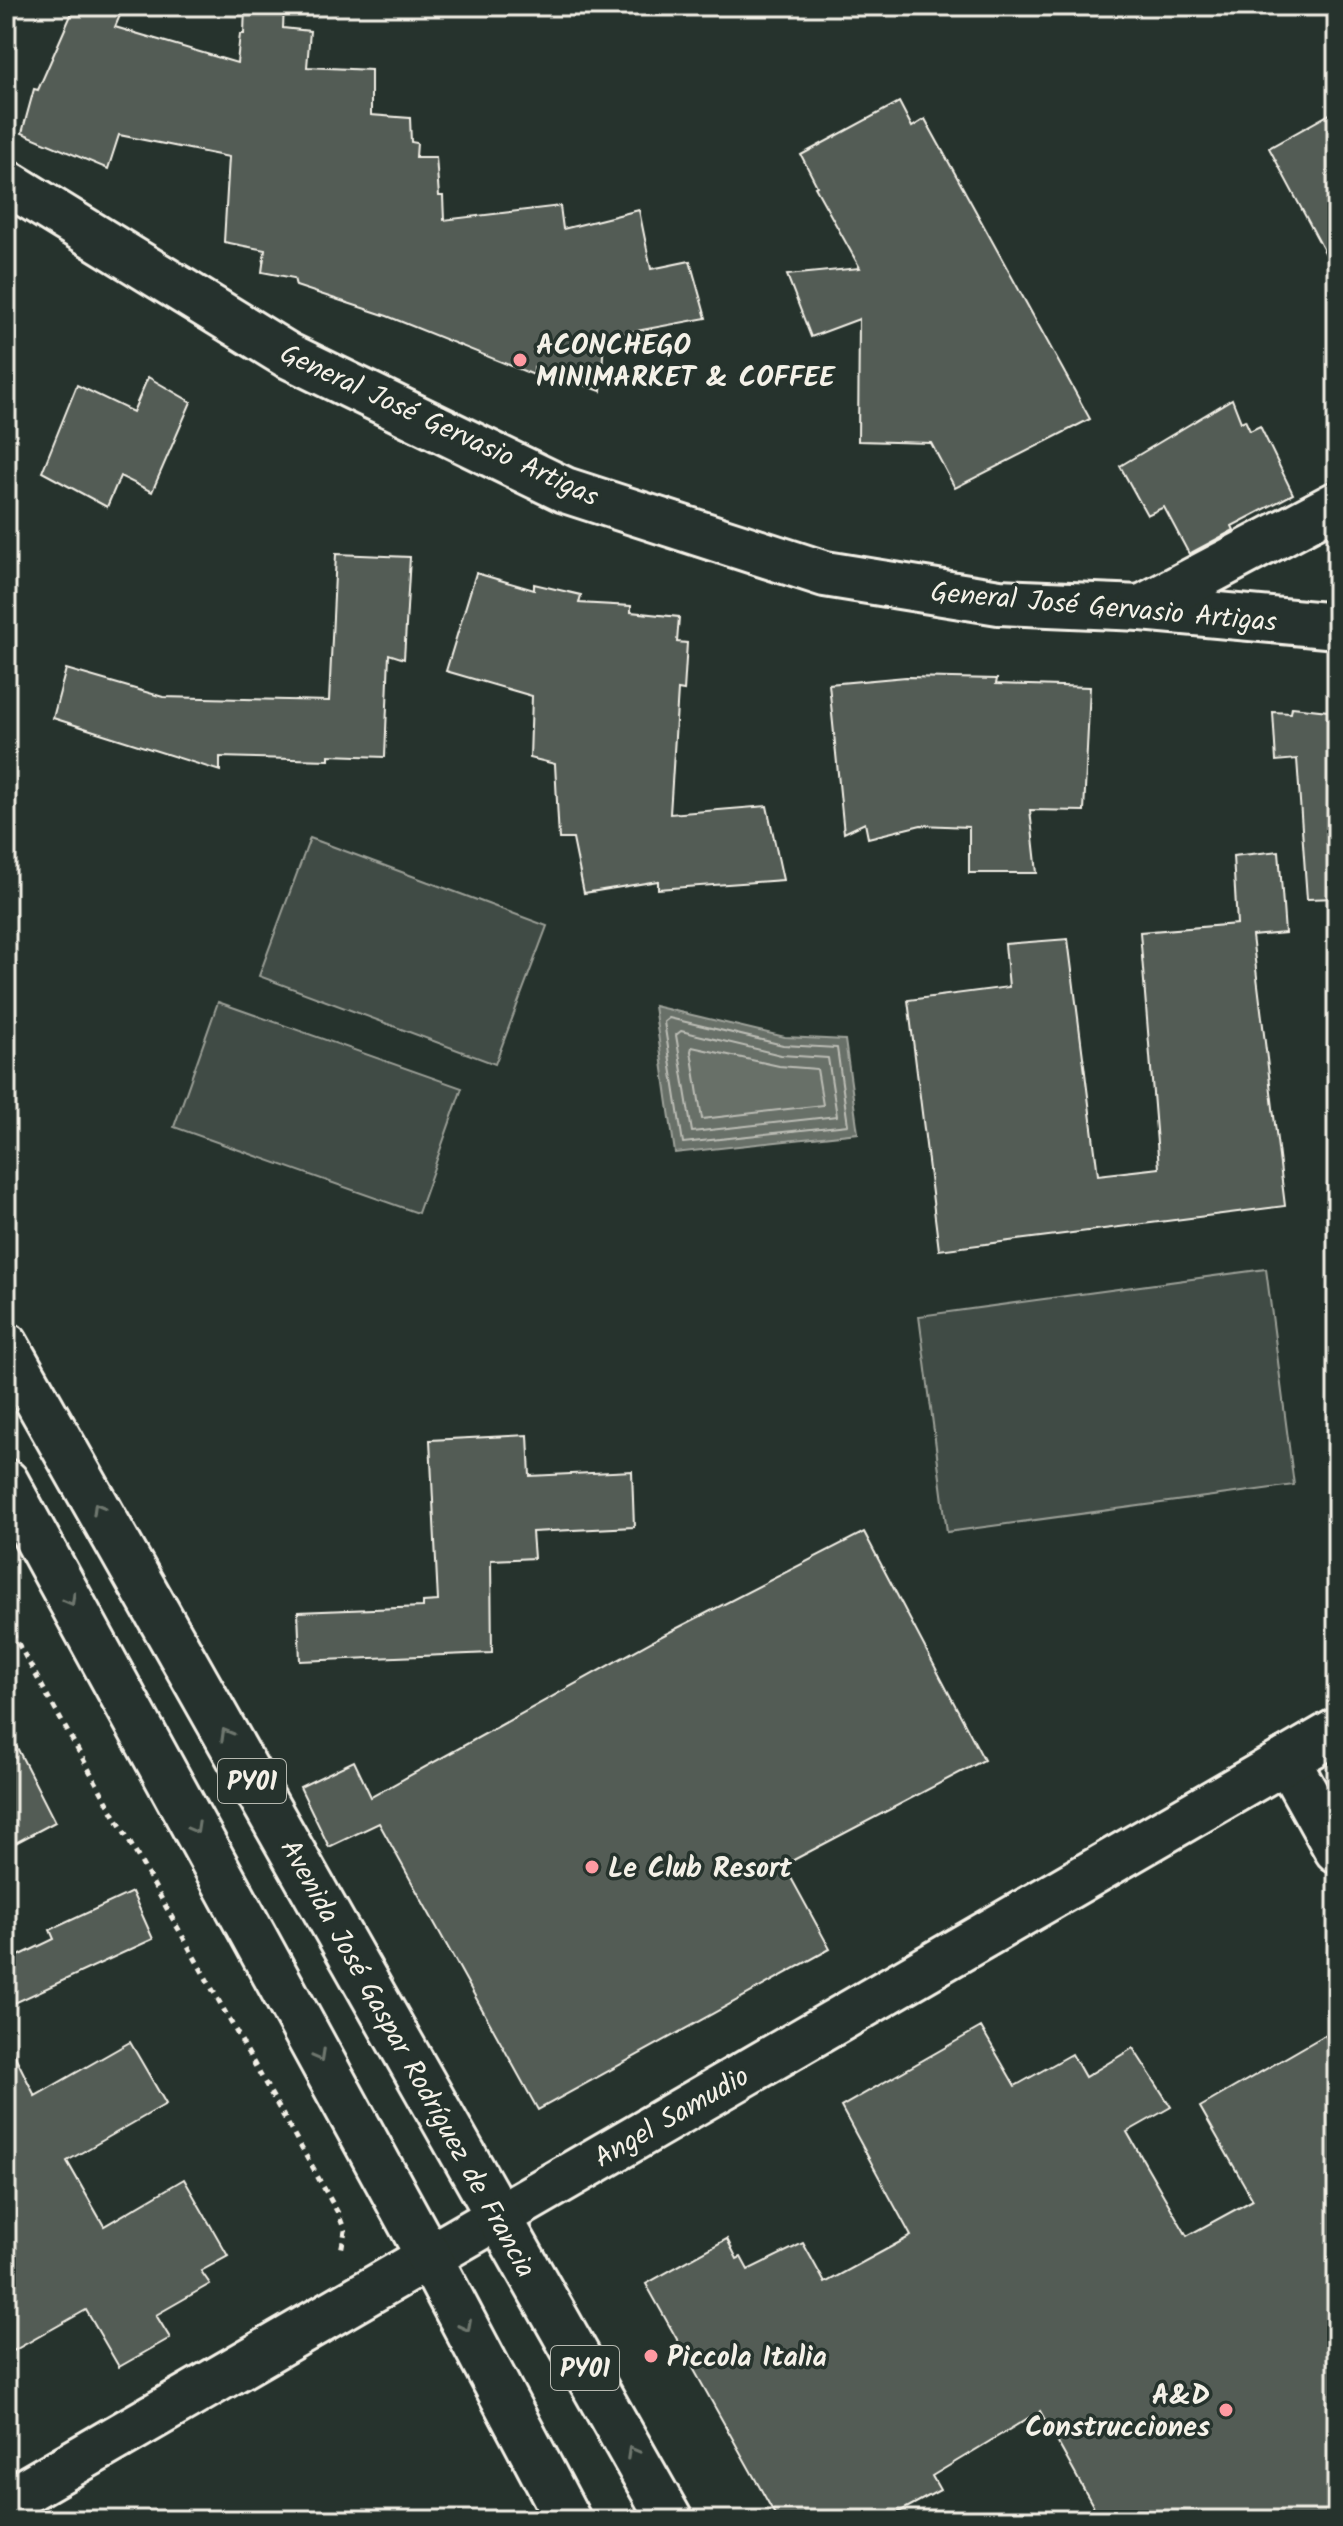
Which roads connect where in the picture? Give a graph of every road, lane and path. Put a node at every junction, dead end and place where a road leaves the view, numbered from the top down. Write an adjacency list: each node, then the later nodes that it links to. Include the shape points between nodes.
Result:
1 (6, 182): 3 (main road, General José Gervasio Artigas, via 287,355 565,490 825,574 999,602)
2 (1337, 504): 3 (main road)
3 (1141, 608): 4 (main road, General José Gervasio Artigas)
4 (1337, 626)
5 (6, 1345): 11 (main road, Avenida José Gaspar Rodríguez de Francia / PY01, one-way to 5)
6 (6, 1482): 13 (main road, PY01, one-way to 13)
7 (6, 1622): 12 (path, via 338,2213 345,2231)
8 (1337, 1731): 9 (main road, Angel Samudio)
9 (1287, 1760): 10 (main road); 11 (main road, Angel Samudio)
10 (1337, 1850)
11 (499, 2216): 13 (main road, Angel Samudio); 16 (main road, Avenida José Gaspar Rodríguez de Francia / PY01, one-way to 11)
12 (337, 2257)
13 (429, 2257): 14 (main road, Angel Samudio); 15 (main road, PY01, one-way to 15)
14 (6, 2502)
15 (568, 2520)
16 (670, 2520)

